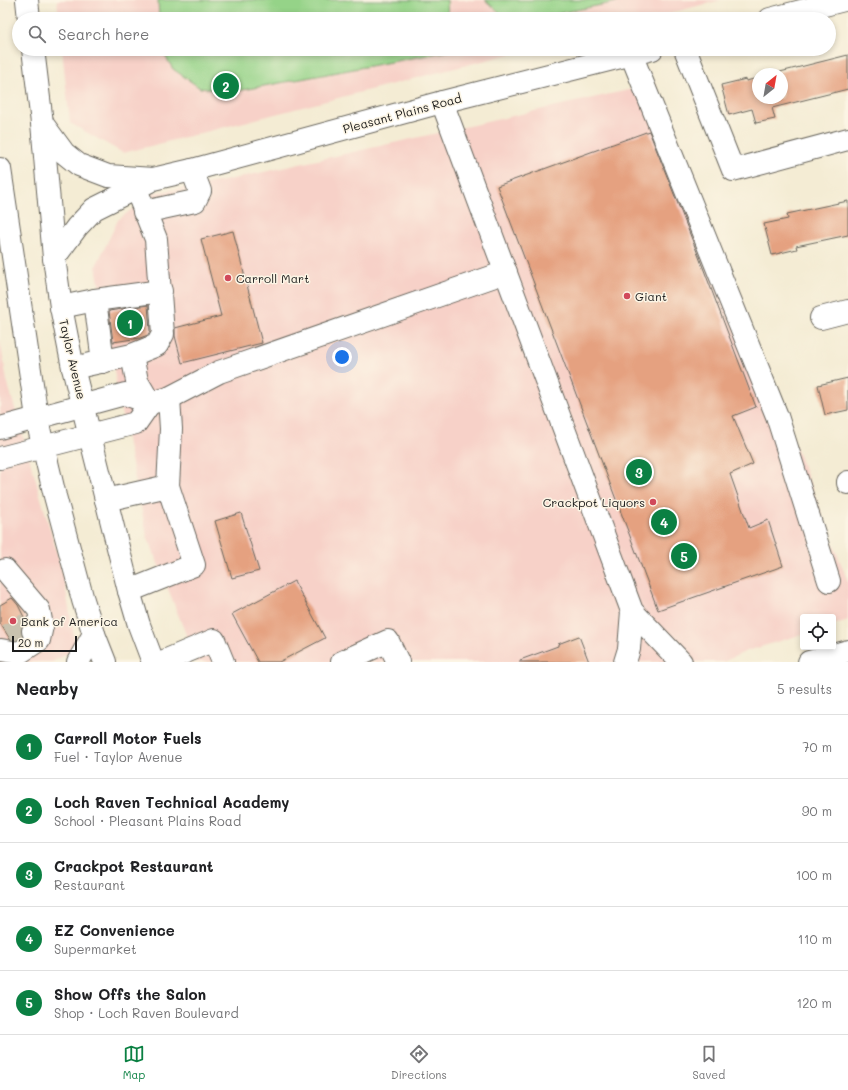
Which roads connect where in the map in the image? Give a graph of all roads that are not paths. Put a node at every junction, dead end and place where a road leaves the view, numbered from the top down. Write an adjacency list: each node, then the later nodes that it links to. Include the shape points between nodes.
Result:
1 (27, 0): 3 (main road)
2 (844, 0): 4 (main road)
3 (28, 12)
4 (797, 12)
5 (34, 56): 10 (main road, Taylor Avenue)
6 (623, 56): 9 (main road, Pleasant Plains Road)
7 (632, 56): 36 (main road, via 777,416)
8 (688, 56): 11 (main road, via 733,170)
9 (442, 102): 13 (main road, Pleasant Plains Road); 17 (main road)
10 (42, 123): 14 (main road, Pleasant Plains Road, via 64,153 79,165 108,176); 16 (main road, Taylor Avenue)
11 (848, 140)
12 (0, 169): 28 (main road)
13 (192, 170): 14 (main road, Pleasant Plains Road); 15 (main road, via 200,191 195,200)
14 (144, 184): 15 (main road); 16 (main road, Pleasant Plains Road, via 94,209)
15 (144, 212): 18 (main road, via 156,239)
16 (54, 258): 20 (main road, Taylor Avenue)
17 (506, 272): 26 (main road, via 219,372); 38 (main road)
18 (161, 290): 19 (main road); 23 (main road, via 163,334 157,345)
19 (94, 300): 20 (main road); 24 (main road)
20 (61, 307): 25 (main road, Taylor Avenue)
21 (848, 312): 22 (main road)
22 (821, 318)
23 (132, 355): 24 (main road); 26 (main road, via 136,381)
24 (103, 362): 25 (main road)
25 (73, 368): 27 (main road, Taylor Avenue)
26 (159, 400): 27 (main road, via 125,394); 30 (main road, via 136,423); 33 (main road, via 171,429)
27 (83, 405): 28 (main road); 30 (main road, Taylor Avenue)
28 (37, 418): 29 (main road); 31 (main road)
29 (0, 428)
30 (90, 434): 31 (main road); 34 (main road, Taylor Avenue)
31 (43, 447): 32 (main road); 39 (main road)
32 (0, 458)
33 (168, 486): 34 (main road); 37 (main road, via 194,565)
34 (106, 500): 37 (main road, Taylor Avenue)
35 (5, 570): 40 (main road, via 39,610 34,627 39,640 19,652)
36 (829, 581)
37 (129, 591): 44 (main road, Taylor Avenue)
38 (632, 611): 49 (main road, via 629,649); 50 (main road)
39 (94, 634): 42 (main road); 43 (main road)
40 (7, 642)
41 (848, 651): 51 (main road)
42 (78, 662)
43 (105, 662)
44 (153, 662)
45 (162, 662): 46 (main road, via 214,640)
46 (223, 662)
47 (342, 662): 48 (main road, via 388,641)
48 (398, 662)
49 (625, 662)
50 (681, 662)
51 (809, 662)

